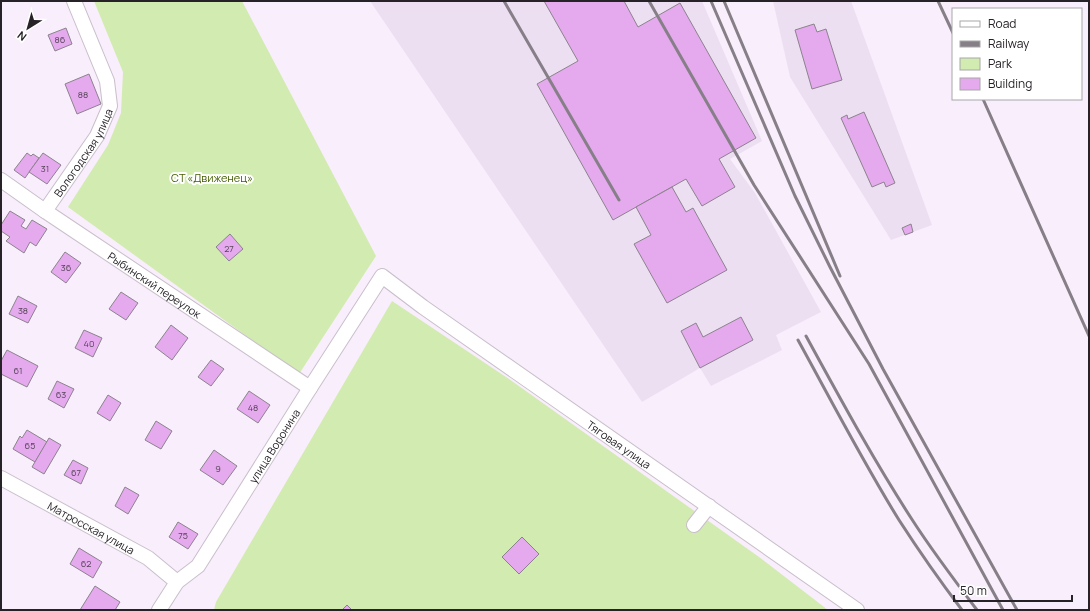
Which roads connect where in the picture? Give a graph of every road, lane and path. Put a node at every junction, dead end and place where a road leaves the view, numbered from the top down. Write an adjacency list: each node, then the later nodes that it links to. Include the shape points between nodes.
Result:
1 (74, 1): 3 (street, Вологодская улица, via 107,81 110,106 97,136)
2 (1, 180): 3 (street, Рыбинский переулок)
3 (45, 211): 5 (street, Рыбинский переулок)
4 (382, 276): 5 (street, улица Воронина); 7 (street, Тяговая улица)
5 (310, 388): 9 (street, улица Воронина, via 198,566)
6 (1, 478): 9 (street, Матросская улица, via 148,558)
7 (709, 506): 8 (street); 11 (street, Тяговая улица)
8 (694, 525)
9 (177, 582): 10 (street, улица Воронина)
10 (159, 610)
11 (857, 610)

